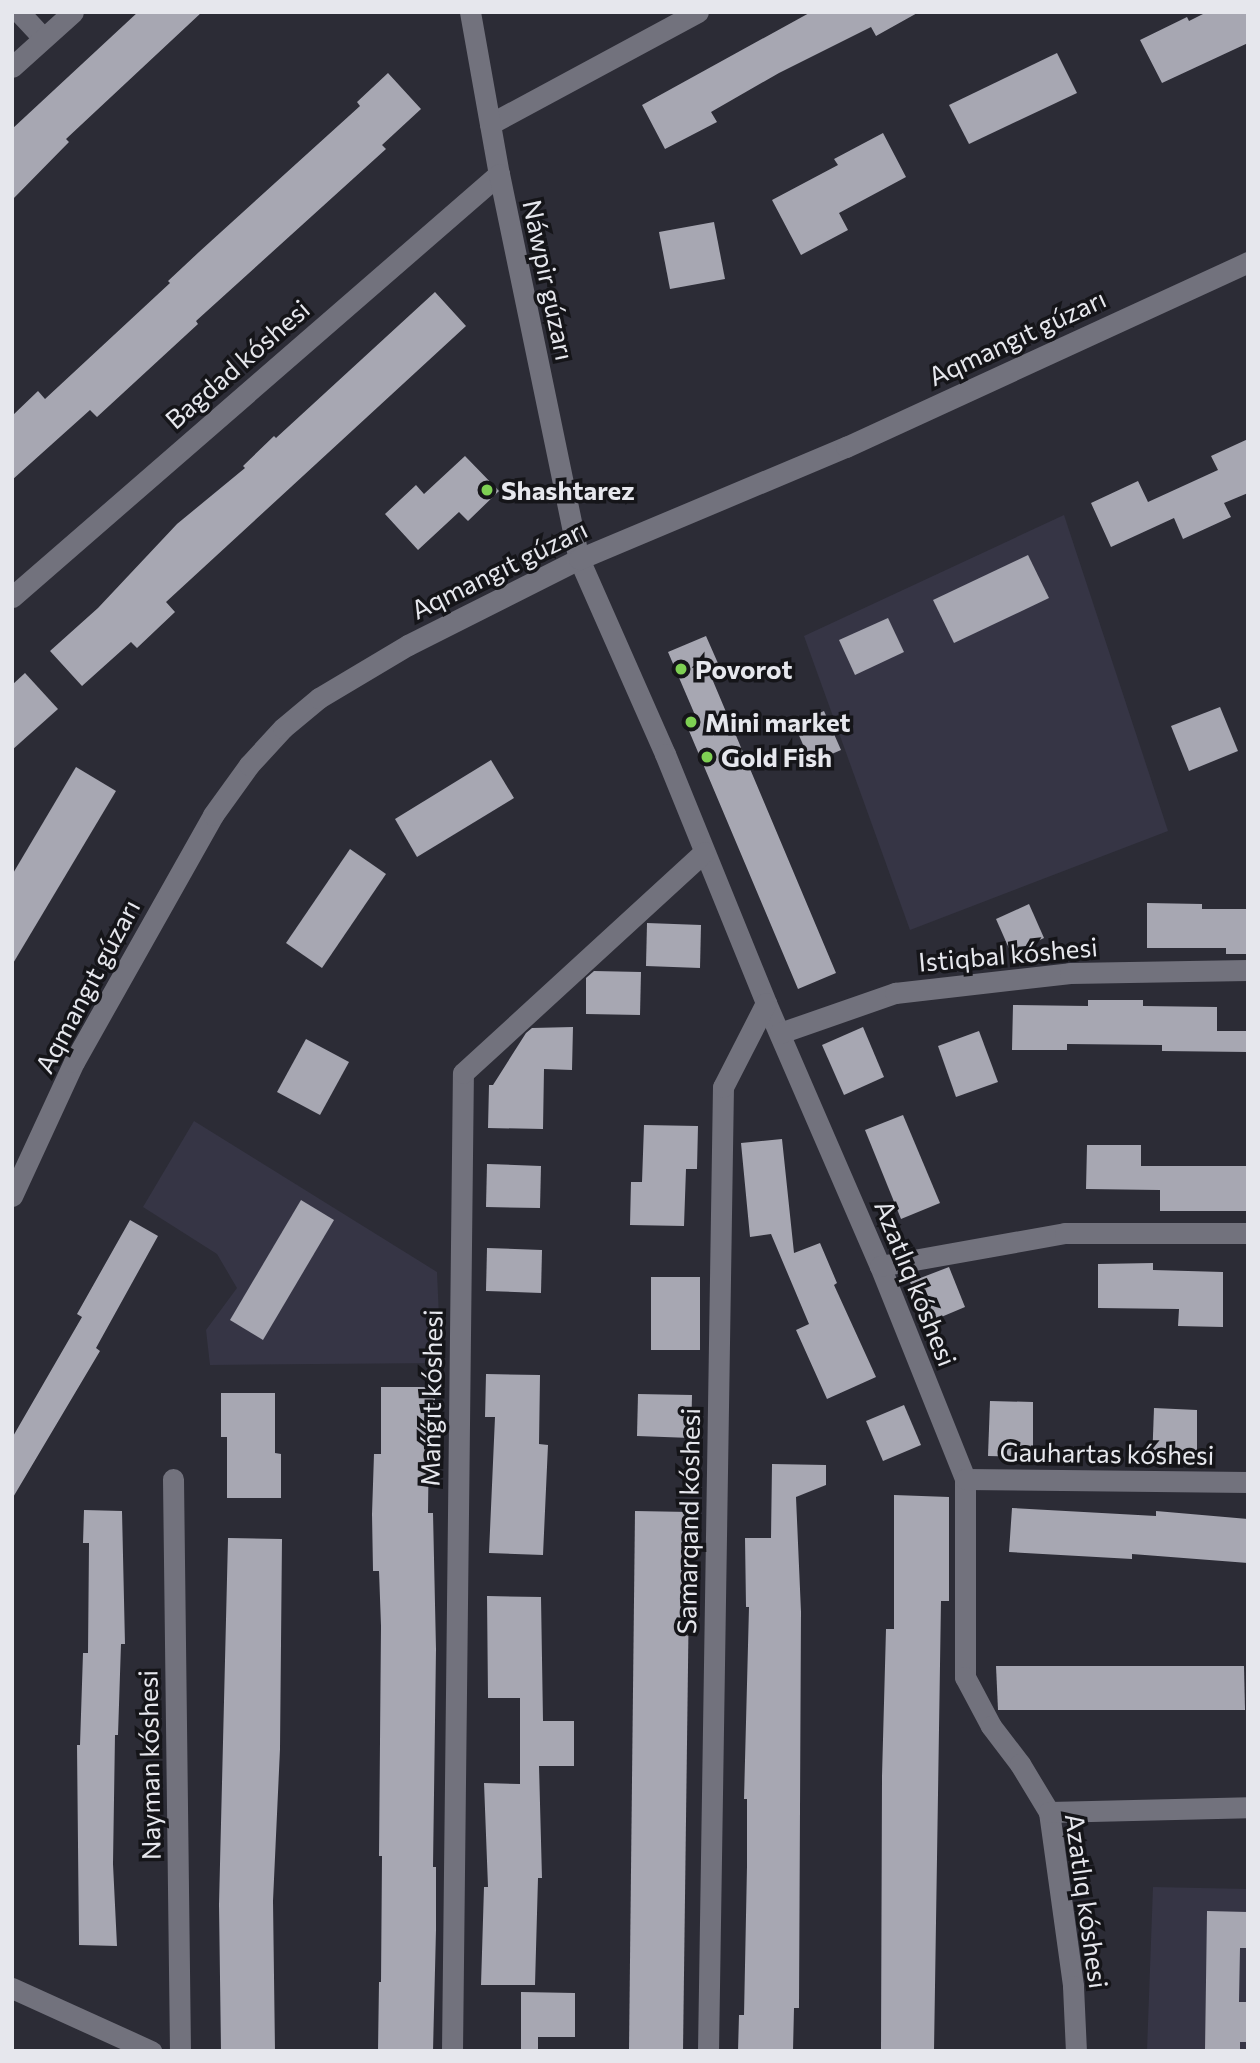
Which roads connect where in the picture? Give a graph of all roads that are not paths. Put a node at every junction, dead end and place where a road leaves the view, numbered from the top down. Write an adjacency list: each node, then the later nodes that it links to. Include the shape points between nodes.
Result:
1 (19, 12): 5 (street)
2 (73, 12): 5 (street)
3 (470, 12): 7 (street, Náwpir gúzarı)
4 (698, 12): 7 (street)
5 (43, 38): 6 (street)
6 (12, 67)
7 (489, 124): 8 (street, Náwpir gúzarı)
8 (499, 174): 10 (street, Náwpir gúzarı); 11 (street, Bagdad kóshesi)
9 (1248, 262): 10 (street, Aqmangıt gúzarı, via 846,447)
10 (579, 559): 12 (street, Azatlıq kóshesi); 16 (street, Aqmangıt gúzarı, via 408,645 319,698 249,765 190,854 74,1062)
11 (12, 597)
12 (704, 852): 14 (street, Azatlıq kóshesi); 27 (street, Mańǵıt kóshesi, via 463,1073)
13 (1248, 970): 15 (street, Istiqbal kóshesi, via 1070,973 895,993)
14 (766, 1003): 15 (street, Azatlıq kóshesi); 28 (street, Samarqand kóshesi, via 723,1087)
15 (780, 1033): 18 (street, Azatlıq kóshesi)
16 (13, 1192)
17 (1248, 1233): 18 (street, via 1065,1233)
18 (880, 1266): 20 (street, Azatlıq kóshesi)
19 (173, 1479): 26 (street, Nayman kóshesi)
20 (965, 1479): 21 (street, Gauhartas kóshesi); 23 (street, Azatlıq kóshesi, via 965,1677 990,1726)
21 (1248, 1482)
22 (1248, 1807): 23 (street)
23 (1049, 1812): 29 (street, Azatlıq kóshesi, via 1073,1986)
24 (12, 1988): 25 (street)
25 (151, 2051)
26 (180, 2051)
27 (452, 2051)
28 (708, 2051)
29 (1076, 2051)

